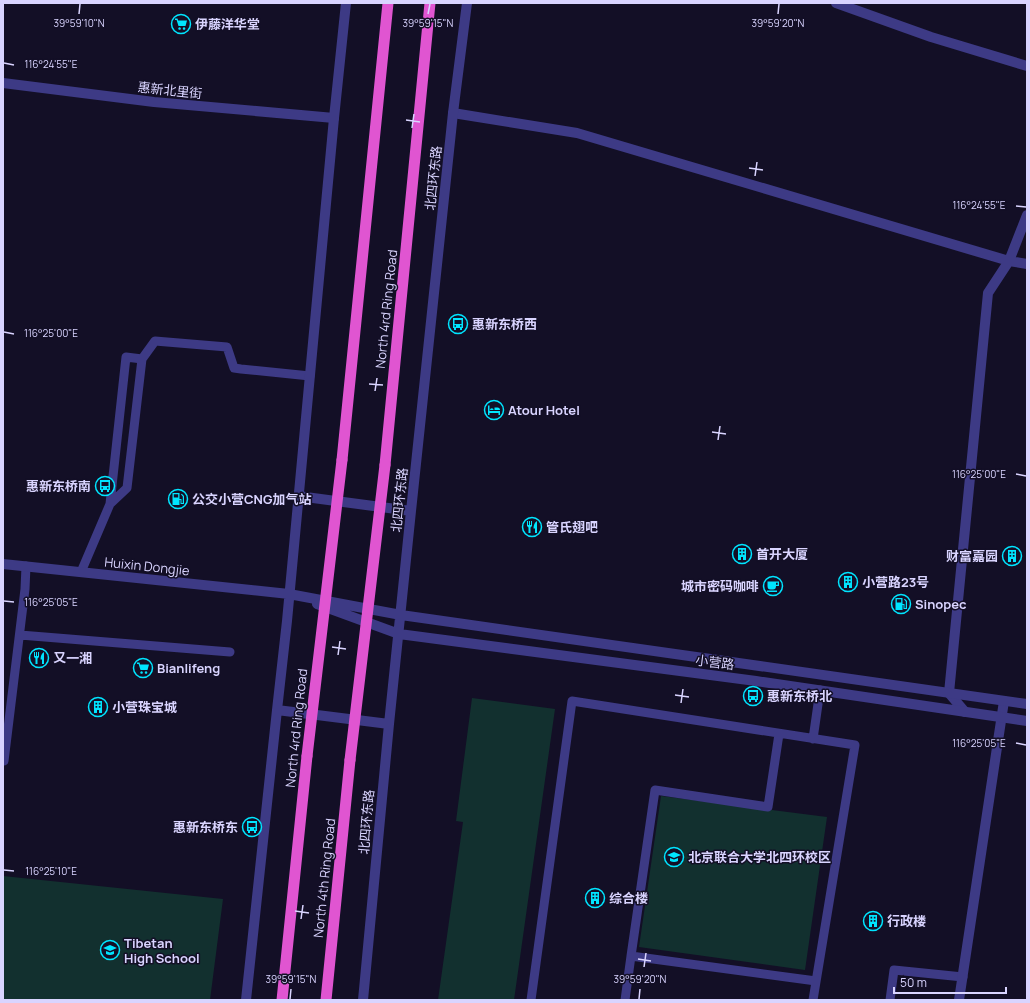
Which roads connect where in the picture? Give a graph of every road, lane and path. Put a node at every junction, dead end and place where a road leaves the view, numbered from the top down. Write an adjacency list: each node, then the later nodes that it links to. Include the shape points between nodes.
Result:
1 (346, 3): 9 (street)
2 (388, 3): 43 (highway, North 4rd Ring Road, bridge, via 342,460 307,756)
3 (430, 3): 37 (highway, North 4rd Ring Road, bridge, via 385,465)
4 (467, 3): 8 (street, 北四环东路)
5 (836, 3): 6 (street, via 931,37)
6 (1027, 66)
7 (3, 83): 9 (street, 惠新北里街, via 154,102)
8 (453, 113): 11 (street, via 577,133); 17 (street, 北四环东路)
9 (334, 118): 14 (street)
10 (1027, 214): 11 (street)
11 (1009, 261): 12 (street); 27 (street, via 988,292)
12 (1027, 264)
13 (142, 359): 14 (lane, via 155,341 227,347 234,368); 16 (lane, via 127,488); 16 (lane, via 126,357)
14 (310, 376): 15 (street)
15 (298, 496): 17 (street); 21 (street)
16 (110, 504): 20 (lane)
17 (411, 511): 22 (street, 北四环东路)
18 (3, 564): 19 (street, Huixin Dongjie)
19 (26, 566): 20 (street, Huixin Dongjie); 24 (lane)
20 (81, 572): 21 (street, Huixin Dongjie)
21 (289, 594): 22 (street, 小营路); 23 (street, 小营路); 30 (street)
22 (401, 615): 23 (street, 北四环东路); 27 (street, 小营路)
23 (399, 634): 26 (street, 小营路); 34 (street, 北四环东路)
24 (20, 635): 25 (lane); 38 (lane)
25 (230, 652)
26 (820, 690): 31 (street, 小营路); 36 (lane)
27 (949, 693): 28 (street, 小营路); 31 (street)
28 (1004, 701): 29 (street, 小营路); 32 (street)
29 (1027, 704)
30 (277, 710): 34 (street); 42 (street)
31 (965, 712): 32 (street, 小营路)
32 (1002, 717): 33 (street, 小营路); 40 (street)
33 (1027, 721)
34 (389, 724): 45 (street, 北四环东路)
35 (778, 734): 36 (lane); 39 (lane, via 768,807 655,790); 46 (lane, via 572,701)
36 (813, 739): 41 (lane, via 855,745)
37 (350, 760): 44 (highway, North 4th Ring Road)
38 (4, 761)
39 (631, 956): 41 (lane); 47 (lane)
40 (963, 977): 49 (lane, via 894,970); 50 (street)
41 (816, 981): 48 (lane)
42 (246, 1000)
43 (282, 1000)
44 (326, 1000)
45 (363, 1000)
46 (531, 1000)
47 (625, 1000)
48 (813, 1000)
49 (890, 1000)
50 (959, 1000)

